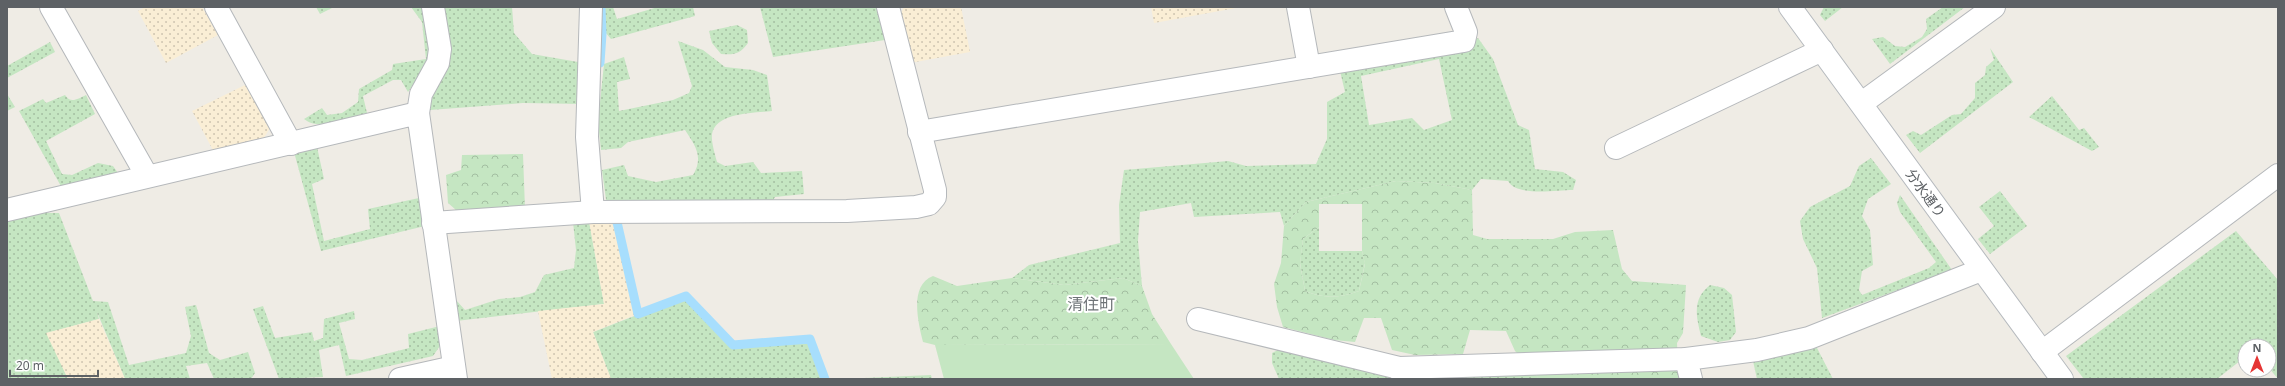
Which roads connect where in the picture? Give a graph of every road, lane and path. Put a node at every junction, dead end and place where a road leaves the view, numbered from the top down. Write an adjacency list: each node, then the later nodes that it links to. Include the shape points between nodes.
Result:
1 (50, 7): 18 (street)
2 (216, 7): 15 (street)
3 (433, 7): 13 (street, via 440,49 438,63 421,94)
4 (590, 7): 20 (street, via 587,137)
5 (888, 7): 14 (street)
6 (1298, 7): 11 (street)
7 (1456, 7): 11 (street, via 1466,32 1464,41)
8 (1790, 7): 10 (street, 分水通り)
9 (1994, 7): 12 (street)
10 (1822, 50): 12 (street, 分水通り); 16 (street)
11 (1309, 67): 14 (street)
12 (1862, 103): 22 (street, 分水通り)
13 (418, 113): 15 (street); 21 (street)
14 (919, 132): 20 (street, via 935,190 935,197 929,204 847,211)
15 (291, 144): 18 (street)
16 (1616, 148)
17 (2278, 175): 24 (street)
18 (147, 176): 19 (street)
19 (7, 210)
20 (593, 212): 21 (street)
21 (433, 223): 26 (street)
22 (1981, 270): 24 (street, 分水通り); 25 (street, via 1809,338)
23 (1198, 319): 27 (street)
24 (2042, 352): 29 (street, 分水通り)
25 (1688, 369): 27 (street)
26 (455, 373): 28 (street)
27 (1401, 373)
28 (400, 379)
29 (2062, 379)

